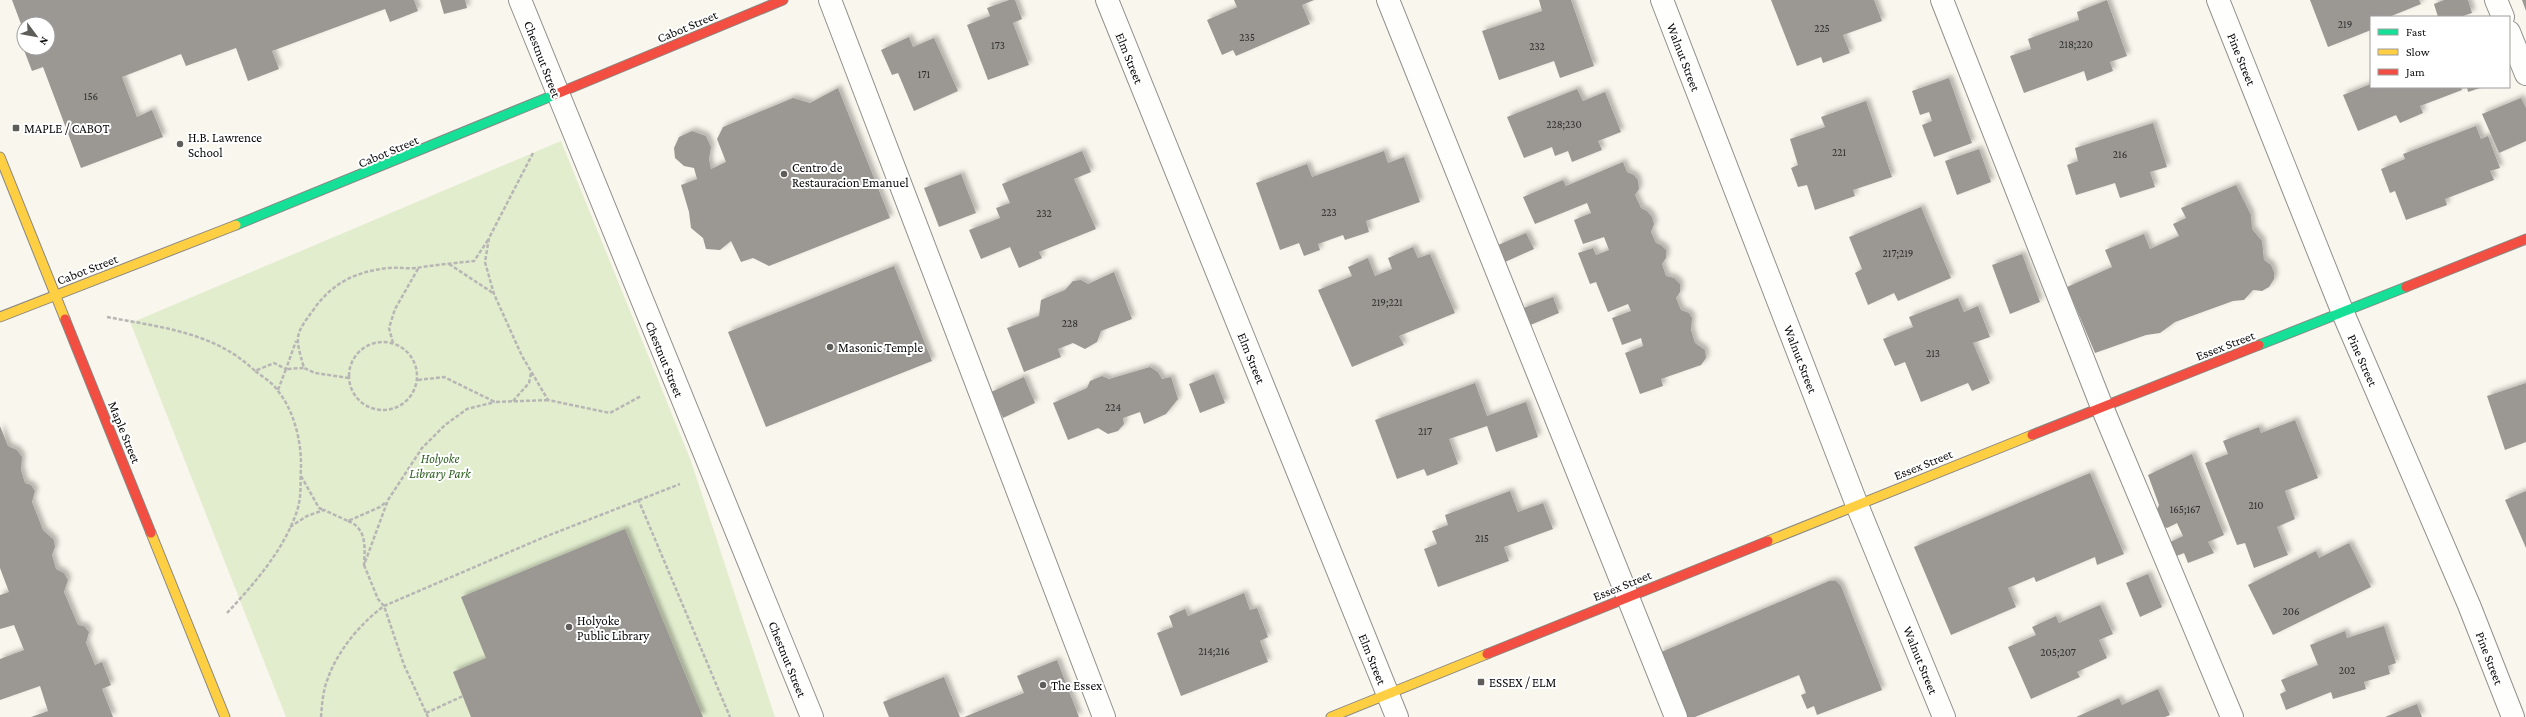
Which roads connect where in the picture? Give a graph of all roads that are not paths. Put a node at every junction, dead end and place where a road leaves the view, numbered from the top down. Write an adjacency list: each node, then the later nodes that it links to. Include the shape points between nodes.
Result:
1 (520, 0): 13 (street, Chestnut Street)
2 (783, 0): 13 (main road, Cabot Street)
3 (830, 0): 25 (street)
4 (1107, 0): 22 (street, Elm Street)
5 (1388, 0): 21 (street)
6 (1662, 0): 20 (street, Walnut Street)
7 (1942, 0): 19 (street)
8 (2218, 0): 17 (street, Pine Street)
9 (2496, 0): 10 (street)
10 (2503, 16)
11 (2510, 34): 12 (street)
12 (2526, 74)
13 (557, 94): 16 (main road, Cabot Street, via 343,183); 24 (street, Chestnut Street)
14 (0, 157): 16 (main road, Maple Street)
15 (2526, 239): 17 (main road, Essex Street)
16 (56, 295): 18 (main road, Cabot Street); 23 (main road, Maple Street)
17 (2342, 313): 19 (main road, Essex Street); 31 (street, Pine Street, via 2469,605)
18 (0, 317)
19 (2102, 407): 20 (main road, Essex Street); 30 (street)
20 (1857, 505): 21 (main road, Essex Street); 29 (street, Walnut Street)
21 (1628, 597): 22 (main road, Essex Street); 28 (street)
22 (1388, 694): 26 (main road, Essex Street); 27 (street, Elm Street)
23 (225, 717)
24 (812, 717)
25 (1104, 717)
26 (1331, 717)
27 (1397, 717)
28 (1676, 717)
29 (1944, 717)
30 (2232, 717)
31 (2513, 717)

